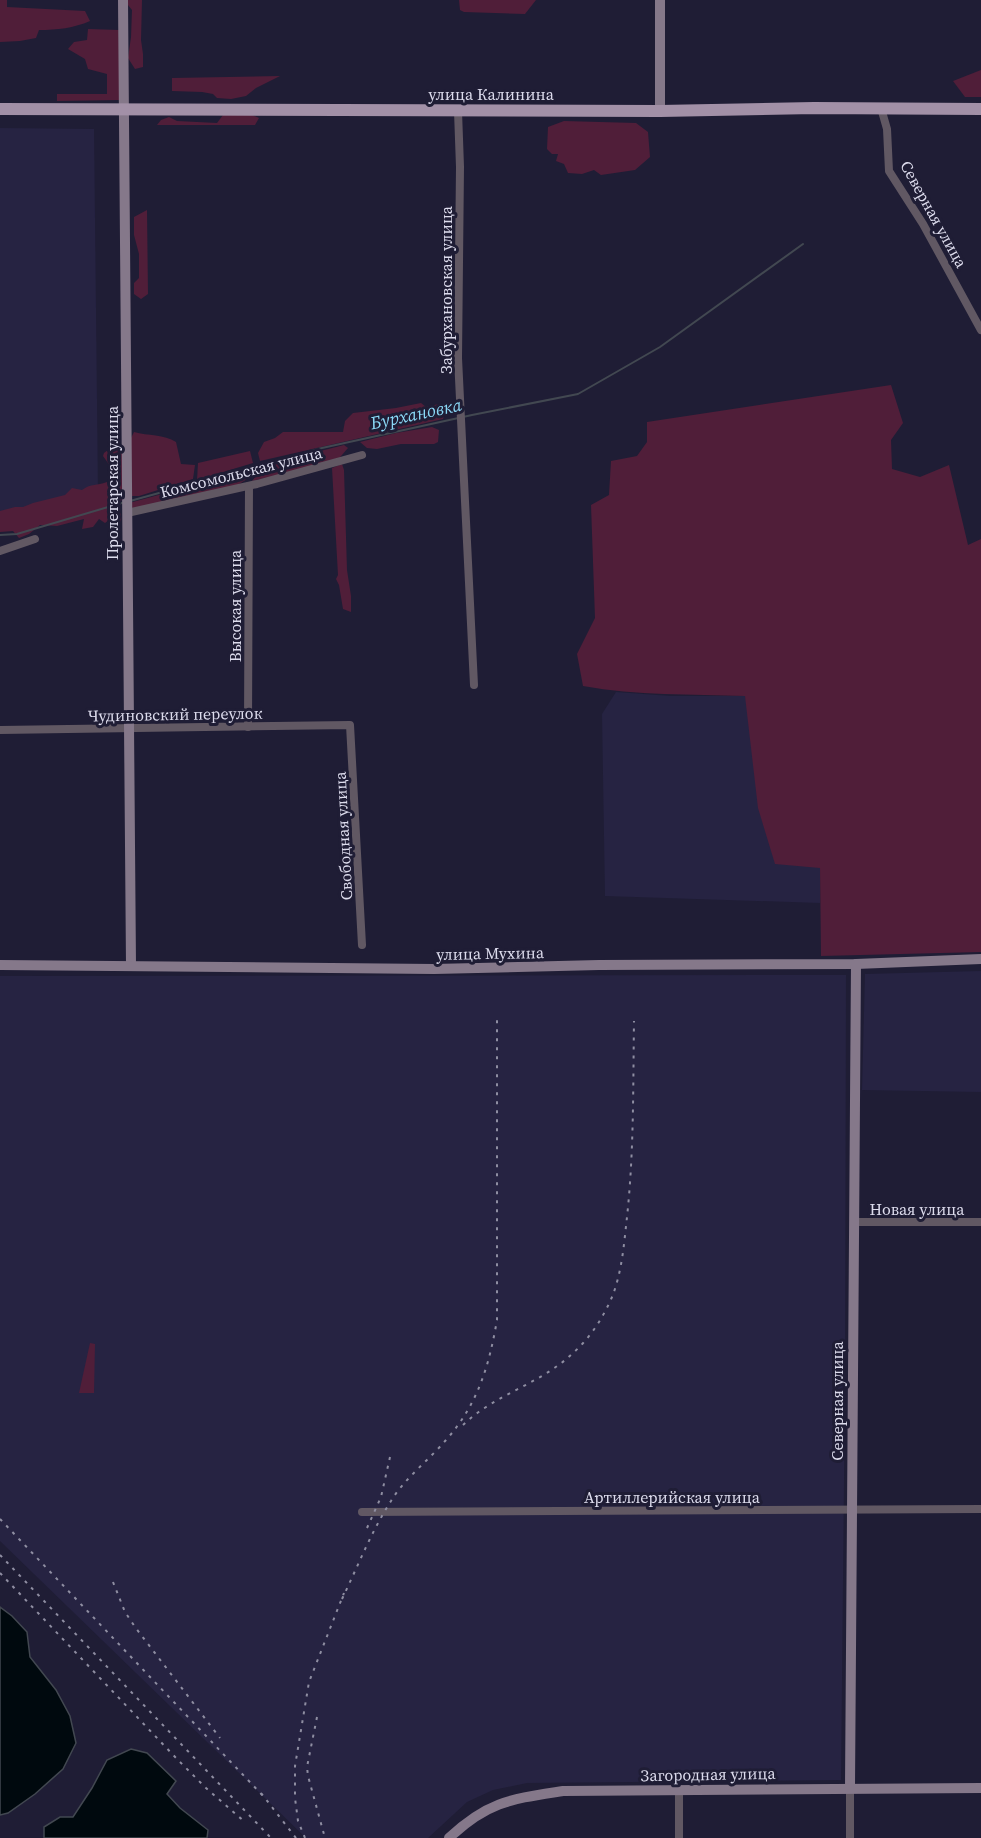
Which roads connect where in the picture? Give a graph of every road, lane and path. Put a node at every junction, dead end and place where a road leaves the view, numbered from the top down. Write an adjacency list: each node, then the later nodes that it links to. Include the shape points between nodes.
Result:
1 (123, 0): 6 (street, Пролетарская улица)
2 (660, 0): 8 (street)
3 (881, 108): 5 (main road, улица Калинина); 8 (main road, улица Калинина); 9 (street, Северная улица, via 887,129 889,171)
4 (0, 109): 6 (main road, улица Калинина)
5 (981, 109)
6 (124, 110): 7 (main road, улица Калинина); 12 (street, Пролетарская улица)
7 (458, 111): 8 (main road, улица Калинина); 15 (street, Забурхановская улица, via 457,340)
8 (660, 111)
9 (981, 330)
10 (362, 455): 11 (street, Комсомольская улица)
11 (249, 486): 12 (street, Комсомольская улица); 17 (street, Высокая улица)
12 (127, 506): 18 (street, Пролетарская улица)
13 (35, 539): 14 (street)
14 (0, 550)
15 (474, 685)
16 (350, 725): 17 (street, Чудиновский переулок); 20 (street, Свободная улица)
17 (248, 727): 18 (street, Чудиновский переулок)
18 (129, 728): 19 (street, Чудиновский переулок); 24 (street, Пролетарская улица)
19 (0, 730)
20 (362, 945)
21 (981, 960): 22 (street, улица Мухина)
22 (856, 964): 24 (street, улица Мухина, via 434,969); 25 (street, Северная улица)
23 (0, 965): 24 (street, улица Мухина)
24 (131, 966)
25 (854, 1222): 26 (street, Новая улица); 28 (street, Северная улица)
26 (981, 1222)
27 (981, 1509): 28 (street, Артиллерийская улица)
28 (852, 1510): 29 (street, Артиллерийская улица); 30 (street, Северная улица)
29 (362, 1512)
30 (850, 1788): 31 (street, Загородная улица); 32 (street, Загородная улица); 35 (street, Северная улица)
31 (981, 1788)
32 (679, 1789): 33 (street, Загородная улица, via 563,1791 516,1798 487,1808); 34 (street)
33 (449, 1838)
34 (679, 1838)
35 (850, 1838)

